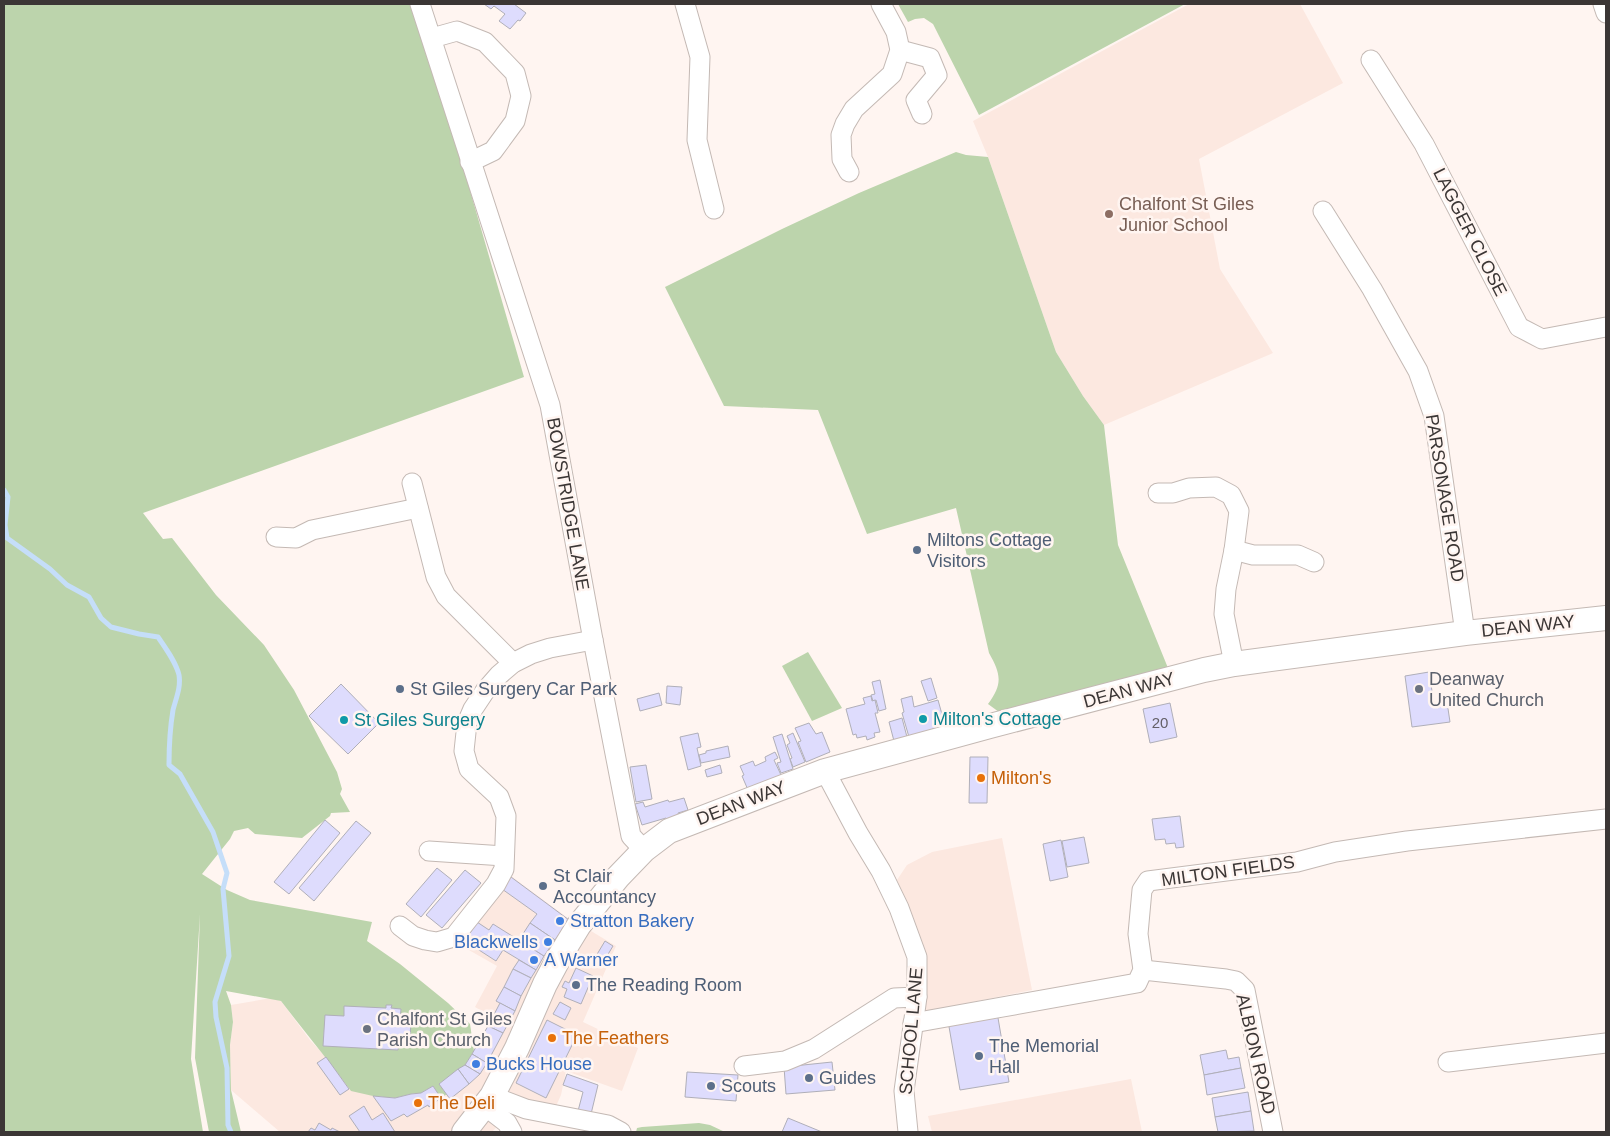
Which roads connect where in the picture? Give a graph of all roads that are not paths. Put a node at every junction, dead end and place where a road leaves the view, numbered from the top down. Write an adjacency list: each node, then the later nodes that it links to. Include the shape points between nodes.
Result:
1 (420, 4): 6 (street, BOWSTRIDGE LANE)
2 (685, 4): 12 (street, via 700,58 697,140)
3 (881, 4): 7 (street, via 896,32)
4 (1603, 4): 5 (street)
5 (1606, 13)
6 (432, 38): 10 (street, BOWSTRIDGE LANE); 10 (street, via 457,31 485,42 515,73 521,96 515,120 493,151)
7 (900, 50): 9 (street, via 930,58 937,75 916,100); 11 (street, via 892,74 854,109 845,124 841,135 842,159)
8 (1371, 60): 14 (street, LAGGER CLOSE, via 1424,144 1519,328 1542,339)
9 (922, 114)
10 (470, 162): 23 (street, BOWSTRIDGE LANE, via 550,406)
11 (850, 172)
12 (714, 209)
13 (1323, 210): 22 (street, PARSONAGE ROAD, via 1418,371 1434,416)
14 (1606, 327)
15 (412, 483): 17 (street)
16 (1158, 493): 19 (street, via 1216,487 1231,496 1239,511)
17 (418, 508): 18 (street, via 312,530 296,538); 24 (street, via 436,577 446,596)
18 (276, 537)
19 (1234, 550): 20 (street, via 1253,555 1298,556); 25 (street, via 1224,614)
20 (1314, 562)
21 (1606, 618): 22 (street, DEAN WAY)
22 (1465, 633): 25 (street, DEAN WAY)
23 (593, 640): 24 (street, via 550,648); 28 (street, BOWSTRIDGE LANE, via 631,836)
24 (513, 663): 30 (street, via 498,675 477,703 464,738 469,769 499,797 504,810)
25 (1234, 664): 26 (street, DEAN WAY)
26 (825, 771): 28 (street, DEAN WAY, via 670,831); 33 (street, SCHOOL LANE, via 899,908 917,957)
27 (1606, 819): 32 (street, MILTON FIELDS, via 1407,841 1335,852 1297,862 1148,881 1142,890 1138,934)
28 (644, 850): 38 (street, DEAN WAY, via 618,877 560,956)
29 (428, 851): 30 (street)
30 (504, 856): 31 (street, via 504,869 496,884 454,937 437,942 425,940)
31 (400, 926)
32 (1143, 970): 34 (street, via 1137,983); 43 (street, ALBION ROAD, via 1226,979 1236,981 1245,990)
33 (917, 997): 34 (street, SCHOOL LANE); 37 (street, via 894,998 814,1049 785,1061)
34 (913, 1023): 42 (street, SCHOOL LANE, via 904,1091)
35 (1606, 1043): 36 (street)
36 (1448, 1062)
37 (744, 1066)
38 (488, 1101): 39 (street, DEAN WAY); 40 (street); 41 (street, via 608,1125)
39 (464, 1132)
40 (512, 1132)
41 (621, 1132)
42 (908, 1132)
43 (1273, 1132)

